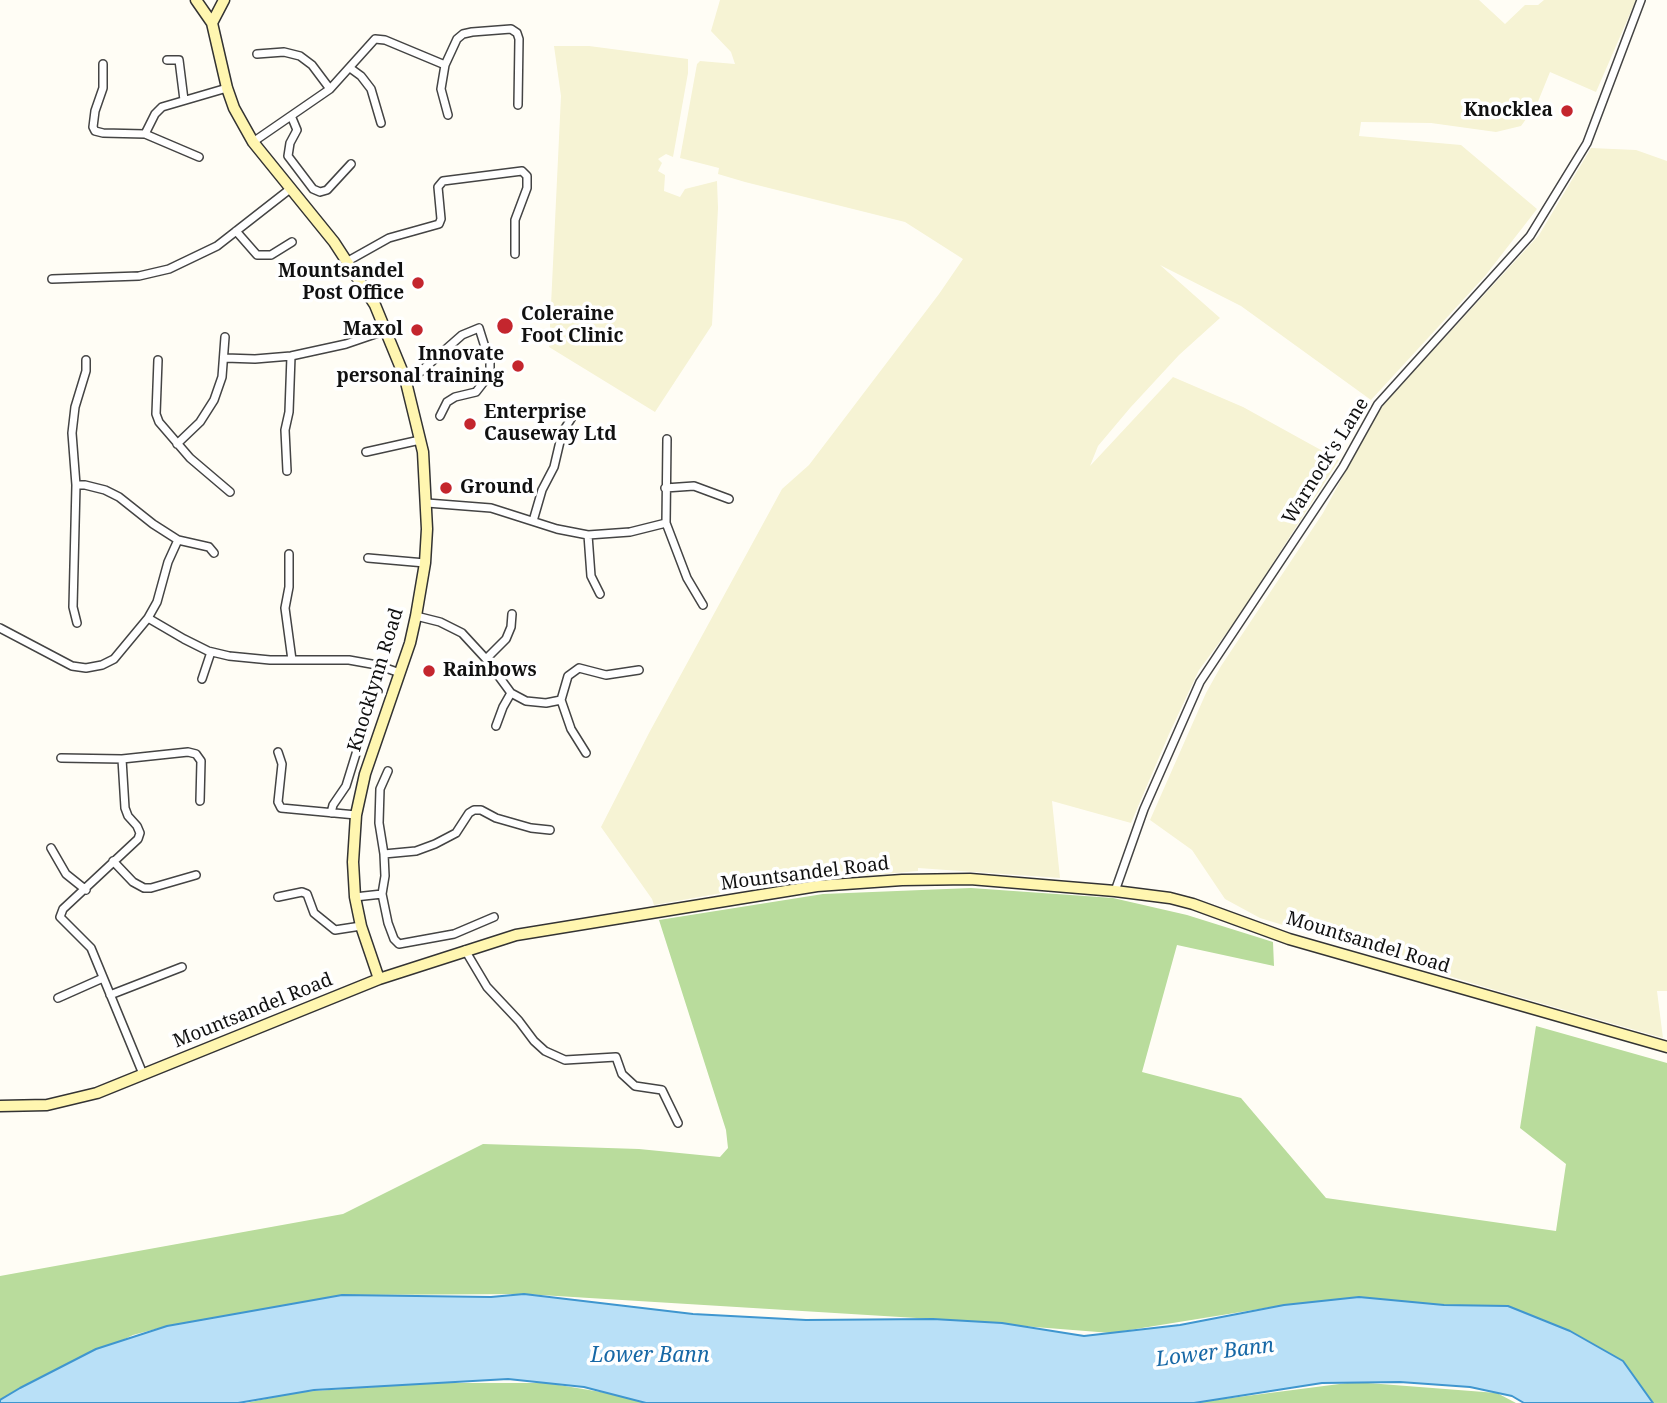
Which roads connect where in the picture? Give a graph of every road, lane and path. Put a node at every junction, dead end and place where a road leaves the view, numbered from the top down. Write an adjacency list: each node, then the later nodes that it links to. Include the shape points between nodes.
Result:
1 (196, 0): 4 (street, Knocklynn Road)
2 (223, 0): 4 (street)
3 (1642, 0): 85 (street, Warnock's Lane, via 1587,143 1530,236 1378,404 1343,467 1200,682 1144,810)
4 (212, 23): 10 (street, Knocklynn Road)
5 (257, 54): 11 (street, via 284,52 300,57)
6 (167, 60): 12 (street, via 179,60)
7 (103, 64): 17 (street, via 94,131)
8 (445, 65): 9 (street, via 375,39); 13 (street, via 463,34 515,30 519,39); 14 (street, via 442,89)
9 (350, 68): 11 (street); 16 (street, via 371,89)
10 (227, 88): 12 (street); 18 (street, Knocklynn Road)
11 (330, 89): 15 (street)
12 (184, 100): 17 (street, via 158,109)
13 (518, 105)
14 (448, 115)
15 (292, 118): 18 (street); 20 (street, via 297,130 288,156 313,189 327,190)
16 (381, 123)
17 (145, 134): 19 (street)
18 (253, 142): 21 (street, Knocklynn Road)
19 (199, 157)
20 (351, 164)
21 (290, 188): 22 (street); 25 (street, Knocklynn Road)
22 (236, 231): 23 (street, via 257,255 271,255); 26 (street, via 206,252 154,274)
23 (292, 242)
24 (514, 254): 25 (street, via 515,220 527,188 527,176 522,172 443,180 438,187 439,224 388,237)
25 (348, 261): 27 (street, Knocklynn Road)
26 (52, 279)
27 (387, 330): 29 (street); 33 (street, Knocklynn Road)
28 (225, 337): 30 (street)
29 (291, 356): 30 (street); 40 (street, via 284,440)
30 (225, 358): 38 (street, via 214,400)
31 (86, 359): 41 (street, via 72,433)
32 (158, 360): 38 (street, via 156,414)
33 (405, 378): 35 (street, via 420,372 462,335 479,328 491,374 476,392 447,402); 37 (street, Knocklynn Road)
34 (574, 414): 46 (street, via 562,433)
35 (440, 416)
36 (667, 439): 42 (street)
37 (420, 440): 39 (street); 45 (street, Knocklynn Road)
38 (177, 444): 43 (street)
39 (366, 452)
40 (287, 471)
41 (76, 485): 49 (street, via 119,497); 59 (street, via 73,607)
42 (665, 488): 44 (street, via 694,486); 47 (street)
43 (230, 492)
44 (729, 499)
45 (427, 503): 46 (street, via 491,508); 53 (street, Knocklynn Road)
46 (533, 521): 48 (street)
47 (666, 523): 48 (street); 55 (street)
48 (588, 535): 54 (street, via 591,576)
49 (178, 540): 50 (street, via 209,547); 58 (street)
50 (214, 553)
51 (289, 554): 63 (street, via 285,608)
52 (368, 558): 53 (street)
53 (425, 563): 57 (street, Knocklynn Road)
54 (600, 594)
55 (703, 605)
56 (512, 614): 62 (street, via 506,639)
57 (416, 616): 62 (street, via 453,627); 65 (street, Knocklynn Road)
58 (148, 618): 60 (street, via 114,659 86,667 60,661); 61 (street)
59 (77, 623)
60 (0, 628)
61 (211, 652): 63 (street); 66 (street)
62 (486, 659): 67 (street)
63 (292, 660): 65 (street, via 349,660)
64 (639, 670): 68 (street, via 606,675 579,668 568,676)
65 (400, 673): 78 (street, Knocklynn Road, via 365,774)
66 (202, 679)
67 (511, 693): 68 (street, via 526,701); 69 (street)
68 (561, 700): 72 (street)
69 (496, 726)
70 (359, 744): 77 (street, via 344,792)
71 (278, 752): 77 (street, via 281,808)
72 (586, 753)
73 (61, 758): 74 (street)
74 (122, 759): 76 (street, via 196,754 201,761); 82 (street, via 125,808 140,833)
75 (388, 771): 81 (street, via 380,789)
76 (200, 801)
77 (331, 813): 78 (street)
78 (356, 815): 88 (street, Knocklynn Road)
79 (550, 830): 81 (street, via 474,810 456,833 435,844)
80 (51, 848): 84 (street, via 66,874)
81 (384, 854): 86 (street)
82 (113, 861): 83 (street, via 133,883 144,887); 84 (street)
83 (196, 876)
84 (86, 890): 93 (street, via 60,917 91,948)
85 (1115, 891): 91 (street, Mountsandel Road, via 970,879 817,886 516,935); 97 (street, Mountsandel Road, via 1193,904 1301,942)
86 (382, 894): 88 (street); 89 (street, via 388,923 399,944 454,934)
87 (278, 897): 90 (street, via 302,892 314,913 335,930)
88 (355, 897): 90 (street, Knocklynn Road)
89 (494, 917)
90 (361, 926): 94 (street, Knocklynn Road)
91 (465, 950): 94 (street, Mountsandel Road); 100 (street, via 487,987 545,1051 565,1060 616,1056 622,1074 635,1086 662,1090)
92 (182, 967): 95 (street)
93 (103, 978): 95 (street); 96 (street)
94 (379, 979): 98 (street, Mountsandel Road)
95 (110, 995): 98 (street)
96 (58, 998)
97 (1667, 1047)
98 (143, 1074): 99 (street, Mountsandel Road, via 66,1102)
99 (0, 1106)
100 (677, 1124)

